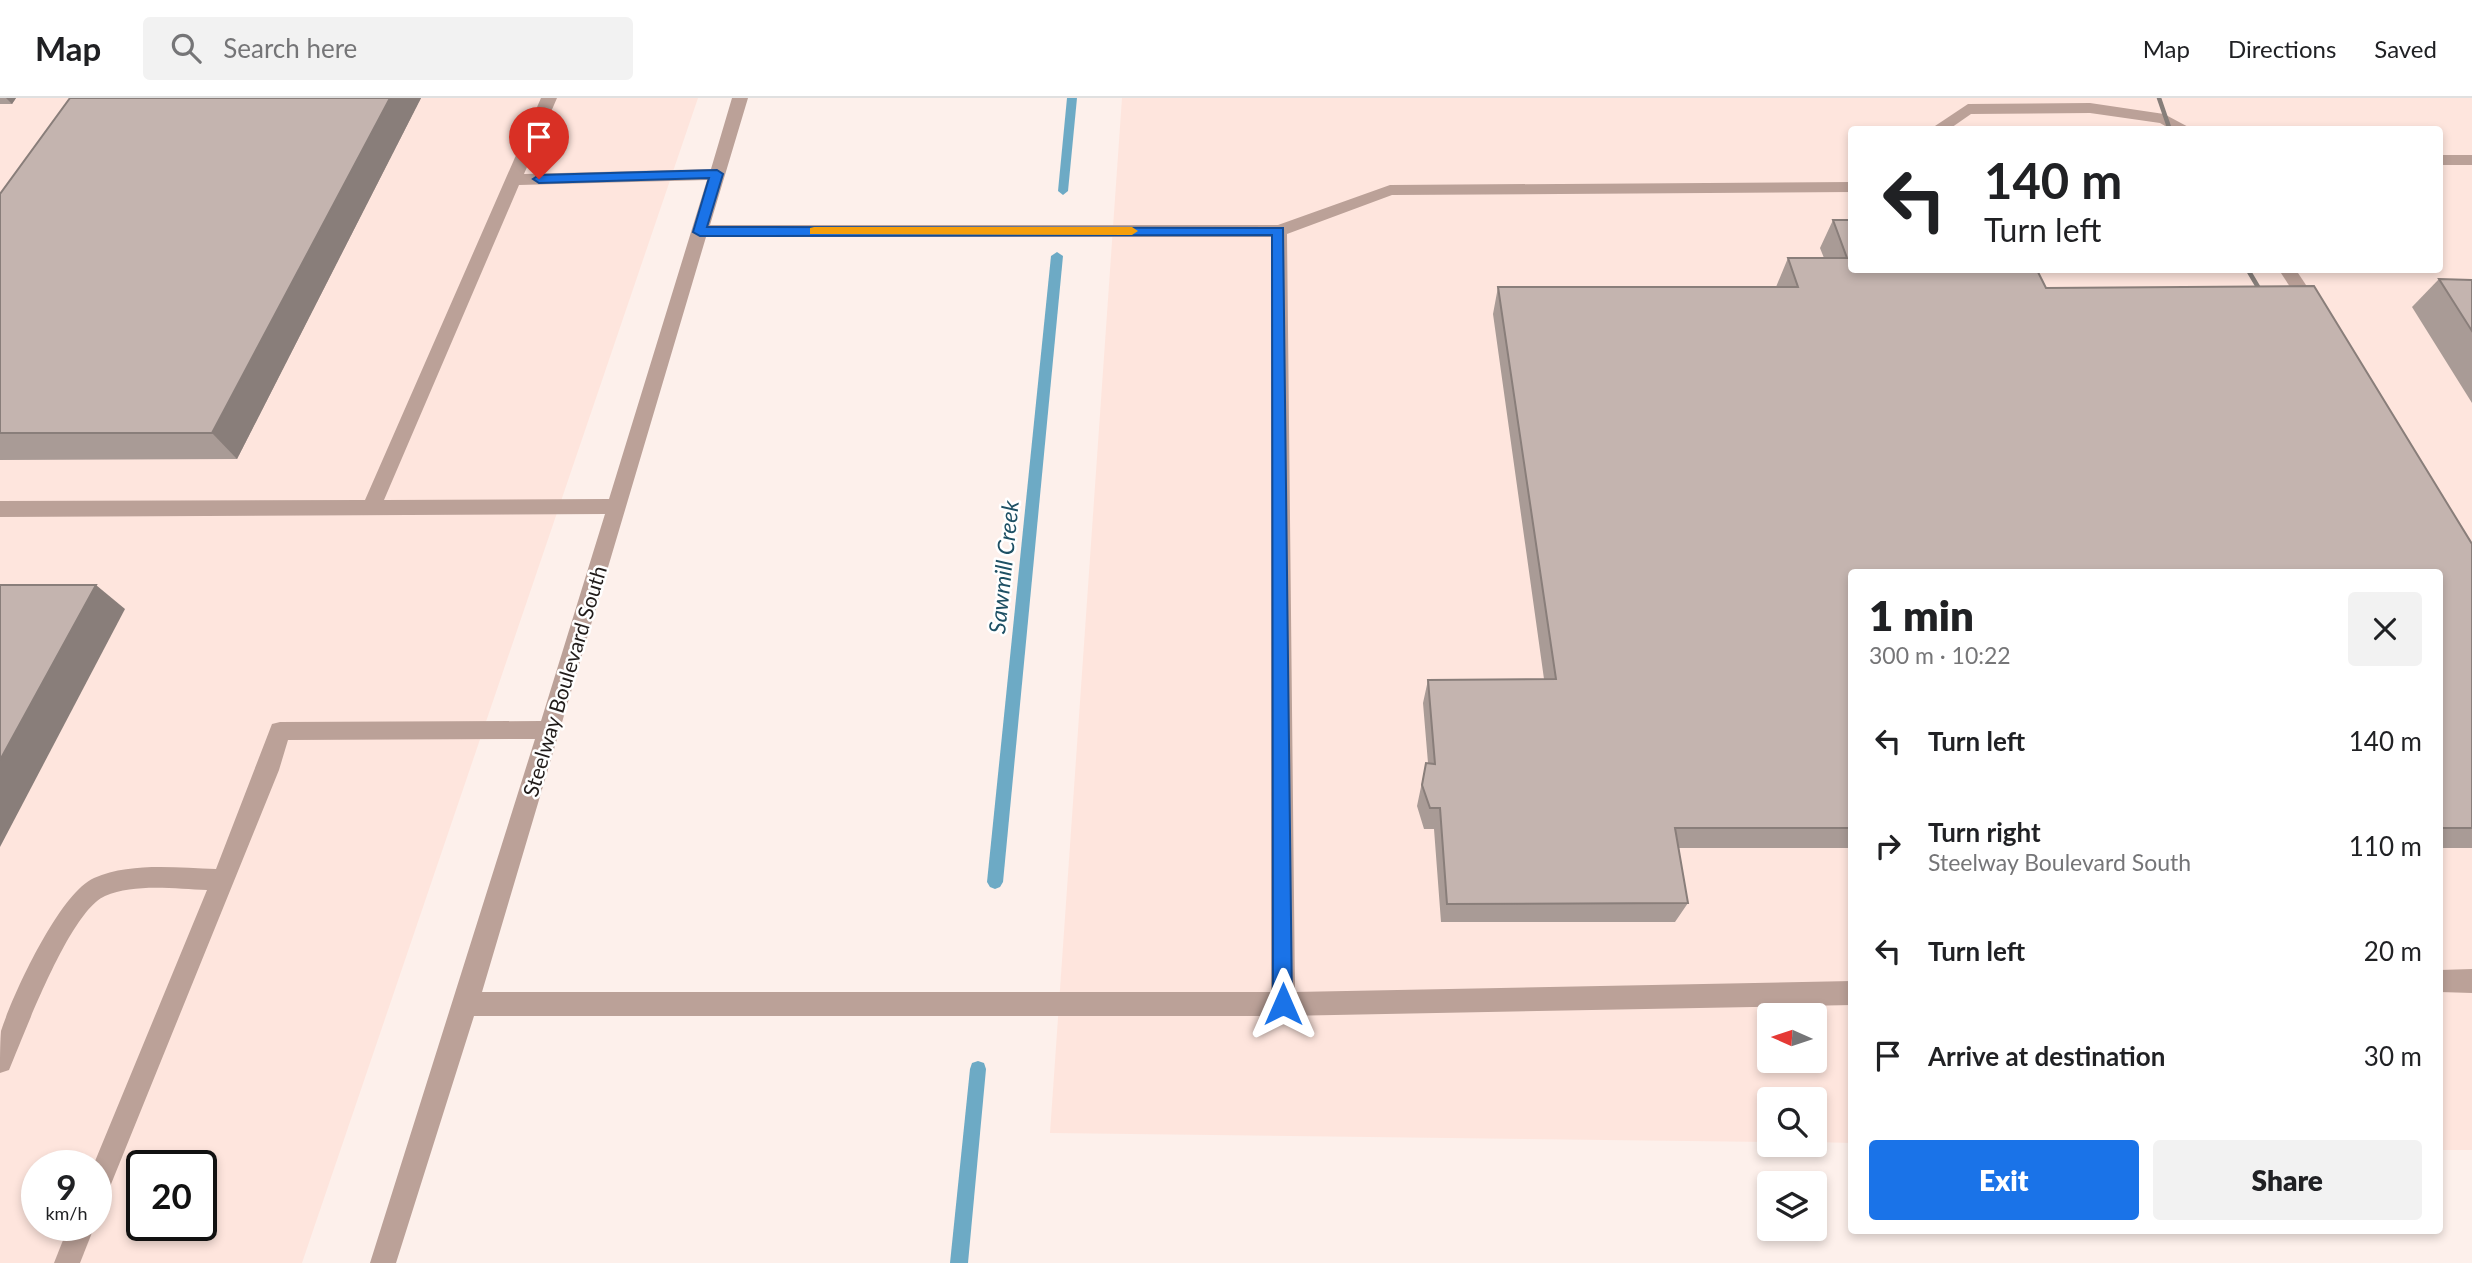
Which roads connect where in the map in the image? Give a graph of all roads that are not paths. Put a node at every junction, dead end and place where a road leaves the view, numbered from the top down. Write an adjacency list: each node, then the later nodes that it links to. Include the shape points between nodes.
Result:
1 (549, 98): 8 (street)
2 (740, 98): 7 (street, Steelway Boulevard South)
3 (1943, 126): 4 (street, via 1968,109 2090,108 2164,119)
4 (2178, 126)
5 (2443, 160): 6 (street)
6 (2472, 160)
7 (717, 174): 8 (street); 11 (street, Steelway Boulevard South)
8 (513, 180): 15 (street)
9 (1848, 187): 10 (street, via 1390,190)
10 (1279, 231): 11 (street); 23 (street)
11 (700, 232): 14 (street, Steelway Boulevard South)
12 (2290, 273): 13 (street)
13 (2325, 328)
14 (617, 506): 15 (street); 17 (street, Steelway Boulevard South)
15 (371, 507): 16 (street)
16 (0, 509)
17 (549, 730): 18 (street, via 280,731); 22 (street, Steelway Boulevard South)
18 (222, 880): 24 (street, via 128,879 91,891 66,921); 25 (street)
19 (2443, 981): 20 (street)
20 (2472, 981)
21 (1848, 993): 23 (street)
22 (466, 1004): 23 (street); 28 (street, Steelway Boulevard South)
23 (1283, 1004)
24 (0, 1061)
25 (112, 1151)
26 (76, 1241): 27 (street)
27 (67, 1263)
28 (383, 1263)

